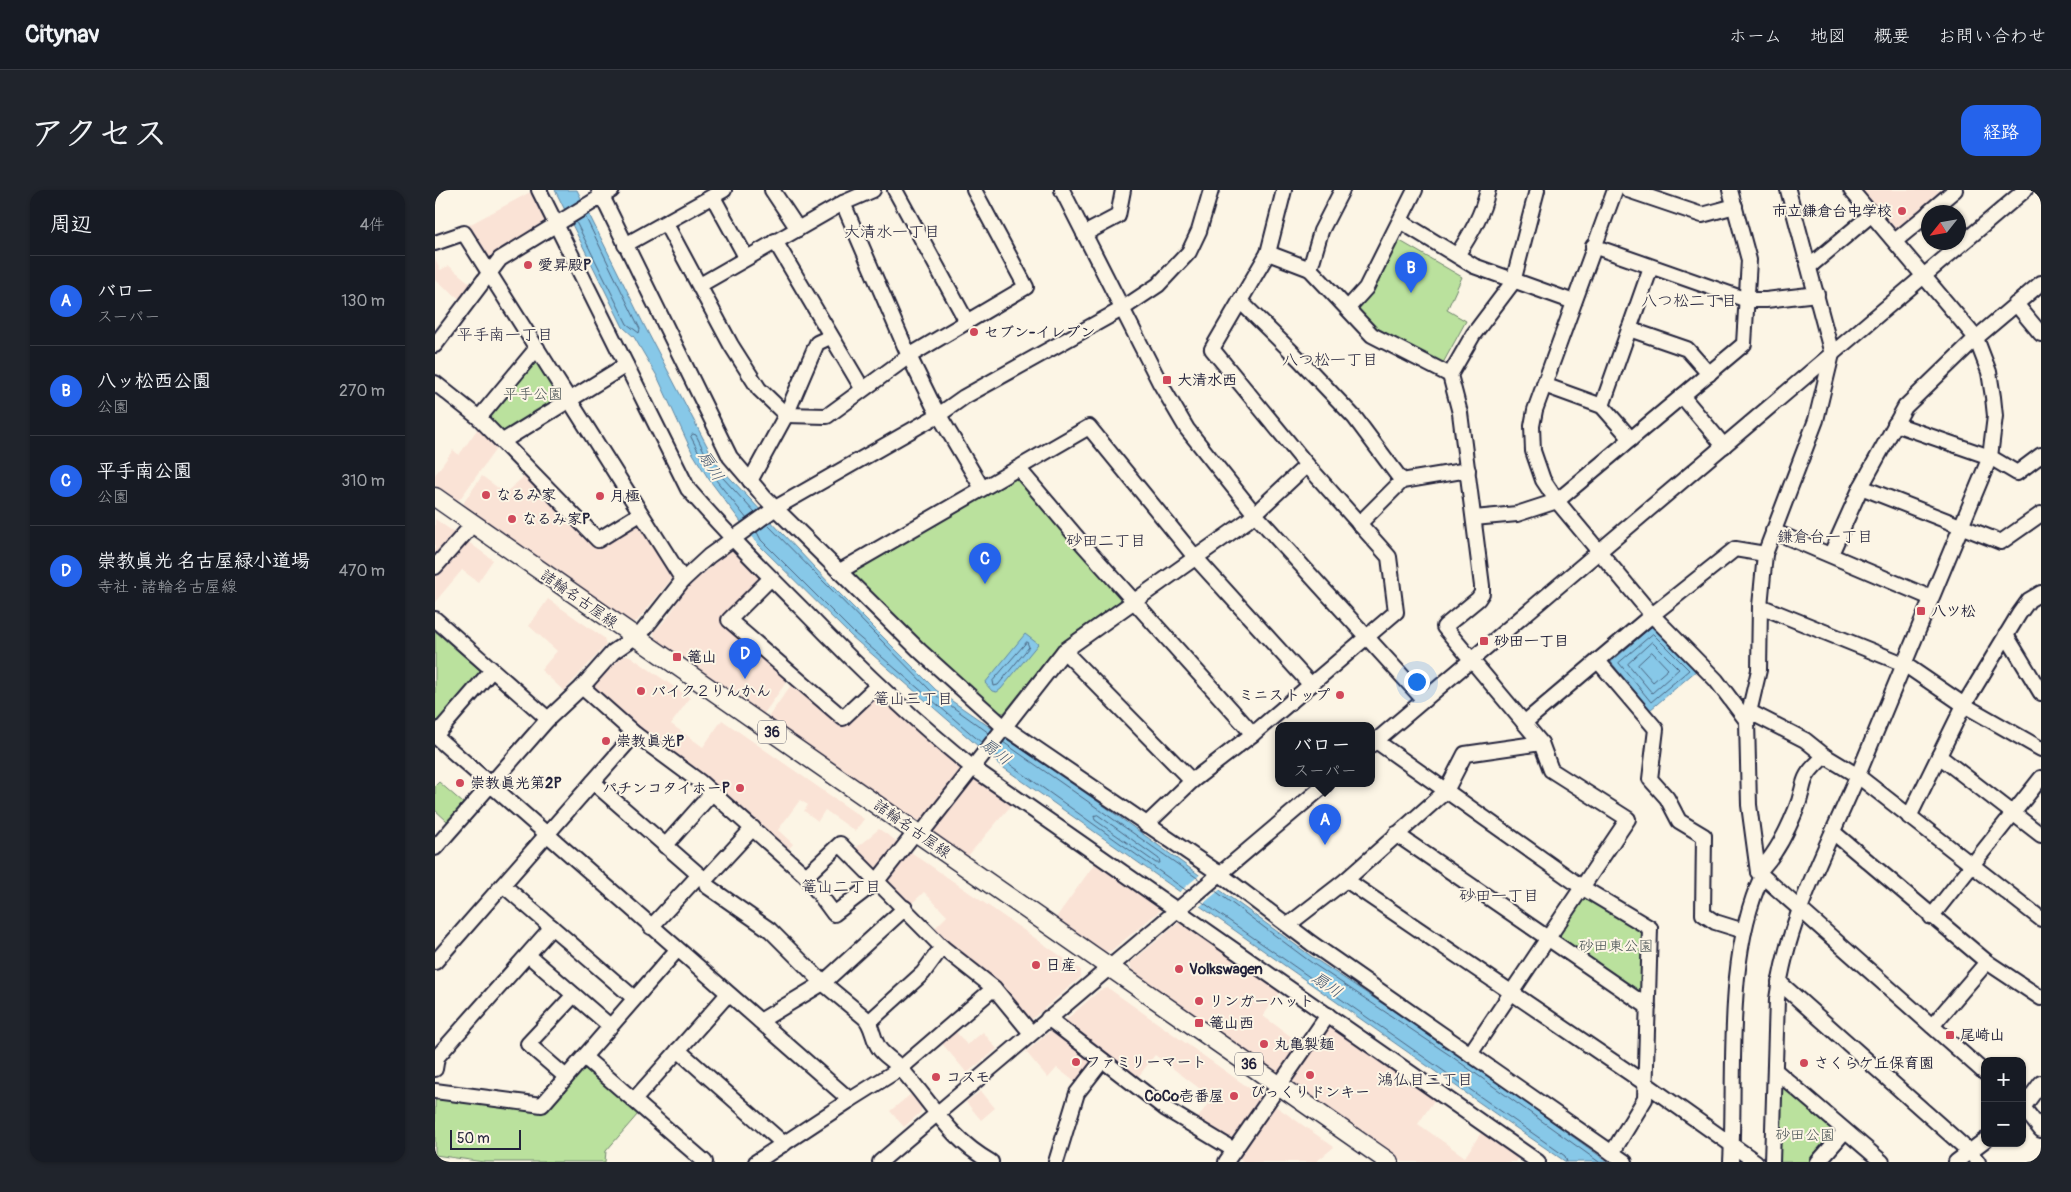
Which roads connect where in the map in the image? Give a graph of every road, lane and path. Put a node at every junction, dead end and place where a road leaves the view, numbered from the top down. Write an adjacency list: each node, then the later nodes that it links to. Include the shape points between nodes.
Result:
1 (539, 190): 28 (street)
2 (772, 190): 31 (street)
3 (895, 190): 56 (street)
4 (974, 190): 56 (street, via 1025,287)
5 (1061, 190): 32 (street)
6 (1123, 190): 32 (street, via 1118,216)
7 (1211, 190): 55 (street, via 1189,252 1158,284)
8 (1284, 190): 38 (street)
9 (1342, 190): 43 (street, via 1321,231)
10 (1415, 190): 29 (street)
11 (1488, 190): 39 (street, via 1478,221)
12 (1537, 190): 46 (street)
13 (1615, 190): 37 (street)
14 (1628, 190): 25 (street, via 1702,215)
15 (1730, 190): 25 (street)
16 (1788, 190): 41 (street)
17 (1851, 190): 26 (street)
18 (1955, 190): 24 (street)
19 (2025, 190): 45 (street)
20 (865, 192): 23 (street)
21 (602, 194): 28 (street); 36 (street)
22 (718, 194): 30 (street); 40 (street)
23 (843, 203): 31 (street); 64 (street)
24 (1938, 205)
25 (1735, 206): 50 (street, via 1749,260)
26 (1872, 214): 34 (street); 41 (street)
27 (1921, 220): 34 (street)
28 (561, 221): 44 (street, via 513,249); 65 (street)
29 (1400, 221): 39 (street); 54 (street, via 1366,288)
30 (666, 224): 36 (street); 48 (street)
31 (798, 229): 33 (street)
32 (1084, 234): 55 (street)
33 (775, 241): 40 (street); 59 (street)
34 (1895, 241): 45 (street)
35 (435, 243): 44 (street, via 464,232)
36 (625, 245): 86 (street, via 730,458)
37 (1593, 246): 42 (street); 52 (street)
38 (1268, 253): 43 (street); 51 (street)
39 (1457, 255): 46 (street, via 1474,266)
40 (746, 257): 48 (street)
41 (1810, 266): 49 (street)
42 (1651, 267): 50 (street); 57 (street)
43 (1310, 269): 54 (street)
44 (489, 272): 61 (street); 62 (street)
45 (1924, 276): 60 (street); 63 (street)
46 (1513, 282): 52 (street); 67 (street, via 1473,335)
47 (2041, 283): 53 (street)
48 (700, 285): 75 (street, via 731,345 759,389)
49 (1817, 294): 50 (street); 63 (street)
50 (1747, 300): 66 (street, via 1744,344)
51 (1240, 301): 83 (street, via 1212,349); 87 (street, via 1355,418)
52 (1573, 302): 69 (street)
53 (2016, 304): 58 (street); 60 (street)
54 (1349, 308): 67 (street, via 1372,335)
55 (1122, 309): 74 (street, via 964,397); 94 (street, via 1187,429)
56 (967, 322): 64 (street)
57 (1629, 329): 66 (street, via 1687,349); 73 (street)
58 (2041, 334)
59 (830, 337): 70 (street); 75 (street, via 817,343)
60 (1976, 338): 77 (street, via 1905,407); 82 (street, via 1989,372 1993,397 1995,416)
61 (435, 345)
62 (537, 348): 72 (street); 76 (street)
63 (1832, 354): 80 (street); 101 (street, via 1816,420)
64 (909, 356): 70 (street); 74 (street)
65 (626, 365): 72 (street); 102 (street, via 688,489)
66 (1709, 374): 71 (street)
67 (1450, 375): 85 (street, via 1460,413)
68 (435, 383): 76 (street)
69 (1544, 385): 73 (street); 91 (street, via 1532,426 1533,451 1543,480)
70 (862, 388): 75 (street, via 827,416)
71 (1682, 396): 78 (street); 80 (street)
72 (569, 400): 79 (street); 95 (street)
73 (1602, 406): 78 (street)
74 (940, 414): 89 (street); 92 (street)
75 (786, 415): 86 (street)
76 (479, 418): 79 (street)
77 (1895, 424): 82 (street); 88 (street)
78 (1631, 439): 91 (street)
79 (503, 441): 95 (street, via 598,540)
80 (1724, 446): 103 (street)
81 (2041, 455): 82 (street, via 2017,473)
82 (1990, 457): 99 (street)
83 (1307, 465): 94 (street); 98 (street)
84 (1018, 468): 89 (street); 106 (street, via 1089,427); 113 (street)
85 (1468, 470): 87 (street); 97 (street)
86 (750, 481): 92 (street)
87 (1402, 481): 98 (street)
88 (1861, 487): 99 (street); 105 (street)
89 (982, 488): 108 (street)
90 (435, 497): 119 (main road, 諸輪名古屋線 / 36)
91 (1557, 501): 97 (street, via 1517,514); 103 (street)
92 (777, 507): 102 (street); 108 (street)
93 (435, 508): 100 (main road, 諸輪名古屋線 / 36)
94 (1255, 513): 106 (street); 118 (street)
95 (640, 514): 110 (street)
96 (2041, 514): 99 (street, via 2001,542)
97 (1474, 518): 121 (street, via 1482,593 1445,627)
98 (1359, 524): 118 (street, via 1389,557 1397,612)
99 (1961, 526): 112 (street)
100 (467, 531): 107 (street); 119 (main road, 諸輪名古屋線 / 36)
101 (1773, 531): 104 (street); 105 (street)
102 (737, 535): 109 (street); 110 (street)
103 (1598, 552): 115 (street); 121 (street)
104 (1765, 554): 114 (street); 115 (street, via 1735,549)
105 (1831, 554): 112 (street)
106 (1195, 557): 113 (street); 125 (street)
107 (435, 567)
108 (840, 572): 134 (street)
109 (771, 578): 126 (street); 126 (street, via 729,620 843,718)
110 (683, 580): 119 (street, via 642,632)
111 (2041, 592): 117 (street, via 2029,600)
112 (1931, 598): 123 (street)
113 (1134, 600): 120 (street); 136 (street)
114 (1760, 606): 123 (street); 131 (street, via 1759,670)
115 (1653, 615): 122 (street); 131 (street)
116 (435, 619): 124 (street)
117 (2006, 634): 128 (street); 130 (street)
118 (1367, 637): 125 (street); 129 (street)
119 (631, 639): 127 (street, via 613,652); 161 (main road, 諸輪名古屋線 / 36)
120 (1064, 651): 134 (street); 147 (street)
121 (1471, 660): 129 (street); 133 (street)
122 (1598, 661): 133 (street); 181 (street, via 1656,729 1651,778 1679,821 1704,836 1703,914 1715,922)
123 (1904, 664): 130 (street); 145 (street)
124 (492, 670): 132 (street); 137 (street)
125 (1311, 685): 136 (street)
126 (877, 686): 144 (street, via 922,727)
127 (582, 687): 132 (street); 135 (street)
128 (2041, 693)
129 (1424, 700): 138 (street)
130 (1964, 705): 141 (street); 143 (street)
131 (1747, 716): 142 (street, via 1805,740); 165 (street, via 1749,805)
132 (548, 719): 149 (street)
133 (1524, 723): 139 (street)
134 (1001, 730): 144 (street); 155 (street)
135 (635, 734): 148 (street); 152 (street)
136 (1253, 734): 147 (street)
137 (435, 736): 149 (street)
138 (1375, 742)
139 (1541, 743): 151 (street, via 1465,754); 172 (street, via 1551,770 1628,819)
140 (1375, 744): 151 (street)
141 (2041, 749)
142 (1825, 756): 145 (street); 165 (street, via 1809,770 1796,811)
143 (1939, 756): 153 (street); 154 (street)
144 (976, 763): 161 (street); 173 (street)
145 (1858, 776): 154 (street); 157 (street)
146 (2041, 778): 153 (street)
147 (1192, 781): 155 (street)
148 (593, 782): 159 (street); 162 (street)
149 (490, 785): 159 (street); 163 (street)
150 (1322, 787): 168 (street)
151 (1446, 791): 158 (street); 172 (street)
152 (712, 793): 156 (street); 162 (street)
153 (2013, 813): 160 (street); 164 (street)
154 (1909, 817): 164 (street)
155 (1146, 825): 168 (street)
156 (753, 828): 166 (street); 167 (street)
157 (1833, 832): 174 (street); 176 (street)
158 (1396, 834): 169 (street); 182 (street)
159 (547, 835): 171 (street); 180 (street)
160 (2041, 835)
161 (915, 837): 170 (street); 188 (main road, 諸輪名古屋線 / 36)
162 (665, 846): 167 (street)
163 (435, 848)
164 (1971, 865): 176 (street); 177 (street)
165 (1761, 874): 174 (street); 181 (street)
166 (806, 876): 170 (street, via 840,844); 170 (street, via 834,914)
167 (702, 878): 180 (street); 190 (street, via 707,886 769,930)
168 (1216, 878): 173 (street); 178 (street)
169 (1346, 880): 178 (street); 192 (street)
170 (877, 881): 175 (street)
171 (503, 885): 179 (street); 186 (street)
172 (1583, 888): 182 (street); 197 (street, via 1650,928)
173 (1182, 907): 188 (street); 198 (street)
174 (1800, 907): 189 (street); 203 (street)
175 (905, 908): 183 (street); 190 (street)
176 (1931, 917): 187 (street)
177 (2041, 919)
178 (1289, 925): 206 (street)
179 (552, 926): 185 (street); 195 (street)
180 (651, 927): 184 (street)
181 (1745, 931): 226 (street, via 1737,990)
182 (1547, 939): 192 (street); 197 (street)
183 (942, 947): 191 (street); 201 (street, via 923,972)
184 (677, 950): 193 (street); 195 (street)
185 (528, 955): 194 (street); 210 (street, via 437,1057)
186 (435, 962)
187 (1987, 962): 196 (street); 203 (street)
188 (1105, 970): 199 (street); 216 (main road, 諸輪名古屋線 / 36)
189 (1779, 982): 212 (street); 231 (street)
190 (823, 983): 200 (street); 201 (street)
191 (995, 988): 204 (street); 209 (street)
192 (1512, 993): 206 (street); 215 (street)
193 (728, 994): 200 (street); 205 (street)
194 (574, 995): 202 (street); 213 (street, via 528,1044)
195 (634, 998): 202 (street)
196 (2041, 998)
197 (1648, 1007): 215 (street)
198 (1328, 1015): 216 (street); 230 (street)
199 (1049, 1018): 204 (street); 208 (street)
200 (760, 1021): 219 (street)
201 (869, 1022): 209 (street, via 879,1049)
202 (610, 1026): 207 (street)
203 (1932, 1026): 211 (street)
204 (1031, 1033): 222 (street)
205 (678, 1050): 218 (street); 225 (street)
206 (1470, 1054): 229 (street)
207 (584, 1057): 213 (street); 218 (street)
208 (1102, 1061): 228 (street, via 1166,1109); 236 (street, via 1077,1093)
209 (901, 1068): 219 (street); 222 (street)
210 (435, 1069)
211 (1981, 1069)
212 (1776, 1071): 224 (street); 244 (street)
213 (566, 1077): 217 (street, via 542,1104)
214 (2041, 1083): 220 (street)
215 (1646, 1084): 226 (street); 229 (street, via 1645,1100)
216 (1276, 1089): 228 (street); 238 (main road, 諸輪名古屋線 / 36); 239 (main road, 諸輪名古屋線 / 36)
217 (435, 1091)
218 (634, 1100): 232 (street)
219 (850, 1100): 225 (street)
220 (2026, 1104)
221 (2026, 1112): 223 (street)
222 (937, 1114): 234 (street); 235 (street, via 969,1150)
223 (2041, 1130)
224 (1845, 1131): 245 (street); 246 (street)
225 (784, 1144): 233 (street)
226 (1732, 1145): 242 (street); 243 (street)
227 (1981, 1146): 231 (street)
228 (1234, 1150): 237 (street)
229 (1612, 1154): 241 (street)
230 (1522, 1157): 240 (street)
231 (1974, 1157): 247 (street)
232 (705, 1162)
233 (756, 1162)
234 (881, 1162)
235 (991, 1162)
236 (1056, 1162)
237 (1226, 1162)
238 (1371, 1162)
239 (1389, 1162)
240 (1538, 1162)
241 (1625, 1162)
242 (1731, 1162)
243 (1756, 1162)
244 (1772, 1162)
245 (1818, 1162)
246 (1882, 1162)
247 (1956, 1162)

